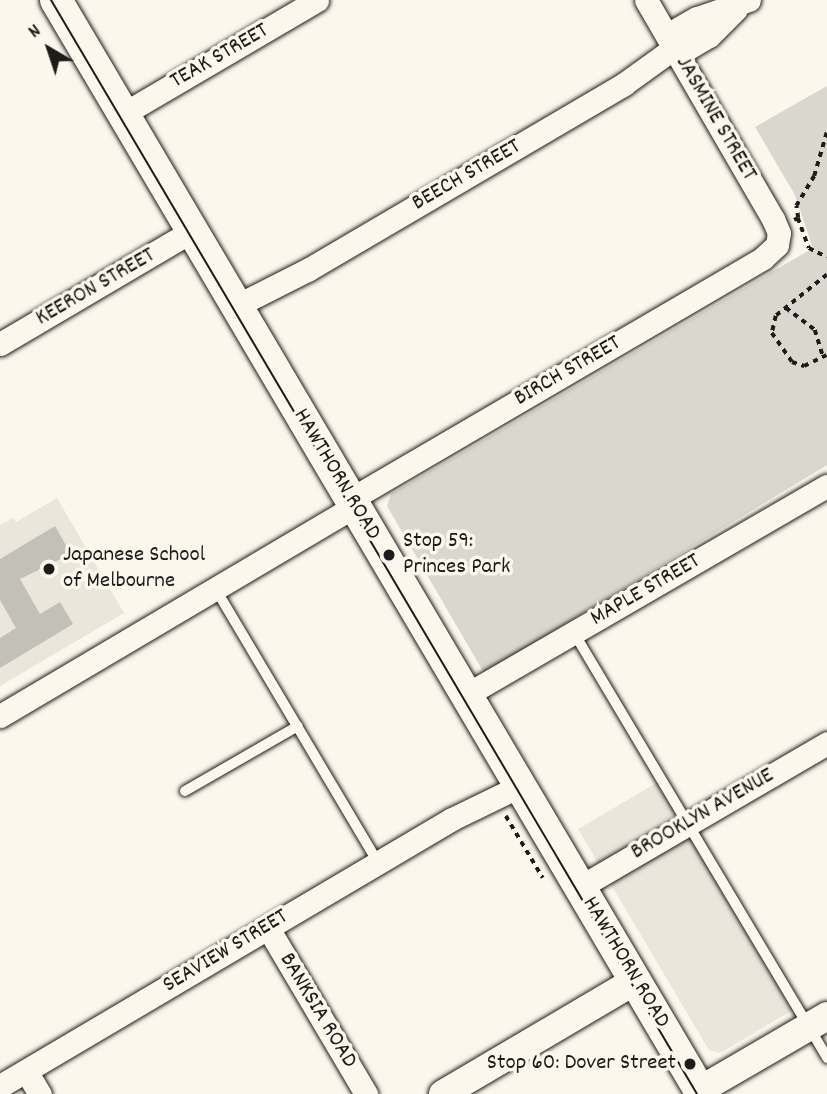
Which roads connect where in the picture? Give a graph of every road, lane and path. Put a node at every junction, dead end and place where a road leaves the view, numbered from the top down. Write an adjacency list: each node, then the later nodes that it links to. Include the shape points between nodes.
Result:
1 (56, 0): 6 (main road, HAWTHORN ROAD)
2 (317, 0): 6 (street, TEAK STREET)
3 (646, 0): 5 (street, JASMINE STREET)
4 (744, 3): 5 (street, BEECH STREET, via 709,36)
5 (674, 49): 10 (street, JASMINE STREET); 14 (street, BEECH STREET, via 624,84)
6 (123, 114): 9 (main road, HAWTHORN ROAD)
7 (827, 131): 8 (path, via 810,186 796,206)
8 (798, 218): 10 (path); 11 (path, via 809,248)
9 (192, 231): 14 (main road, HAWTHORN ROAD); 15 (street, KEERON STREET)
10 (778, 234): 18 (street, BIRCH STREET, via 763,258)
11 (827, 257)
12 (827, 275): 13 (path)
13 (786, 309): 16 (path, via 815,330); 16 (path, via 776,316 772,334 780,351 804,366)
14 (239, 312): 18 (main road, HAWTHORN ROAD)
15 (0, 344)
16 (825, 356)
17 (827, 486): 20 (street, MAPLE STREET)
18 (353, 503): 19 (street, BIRCH STREET); 21 (main road, HAWTHORN ROAD)
19 (215, 588): 22 (street, BIRCH STREET); 23 (lane)
20 (574, 633): 21 (street, MAPLE STREET); 27 (lane)
21 (466, 695): 25 (main road, HAWTHORN ROAD)
22 (0, 716)
23 (298, 726): 26 (lane); 28 (lane)
24 (827, 743): 27 (street, BROOKLYN AVENUE)
25 (517, 780): 28 (street, SEAVIEW STREET); 29 (main road, HAWTHORN ROAD)
26 (185, 791)
27 (689, 824): 29 (street, BROOKLYN AVENUE); 32 (lane)
28 (378, 863): 30 (street, SEAVIEW STREET)
29 (580, 887): 31 (main road, HAWTHORN ROAD)
30 (268, 928): 34 (street, SEAVIEW STREET); 38 (street, BANKSIA ROAD)
31 (635, 982): 36 (main road, HAWTHORN ROAD); 39 (street)
32 (818, 1021): 33 (lane); 36 (street)
33 (827, 1058)
34 (26, 1070): 35 (street, SEAVIEW STREET); 37 (street)
35 (0, 1086)
36 (701, 1092)
37 (40, 1094)
38 (366, 1094)
39 (443, 1094)

